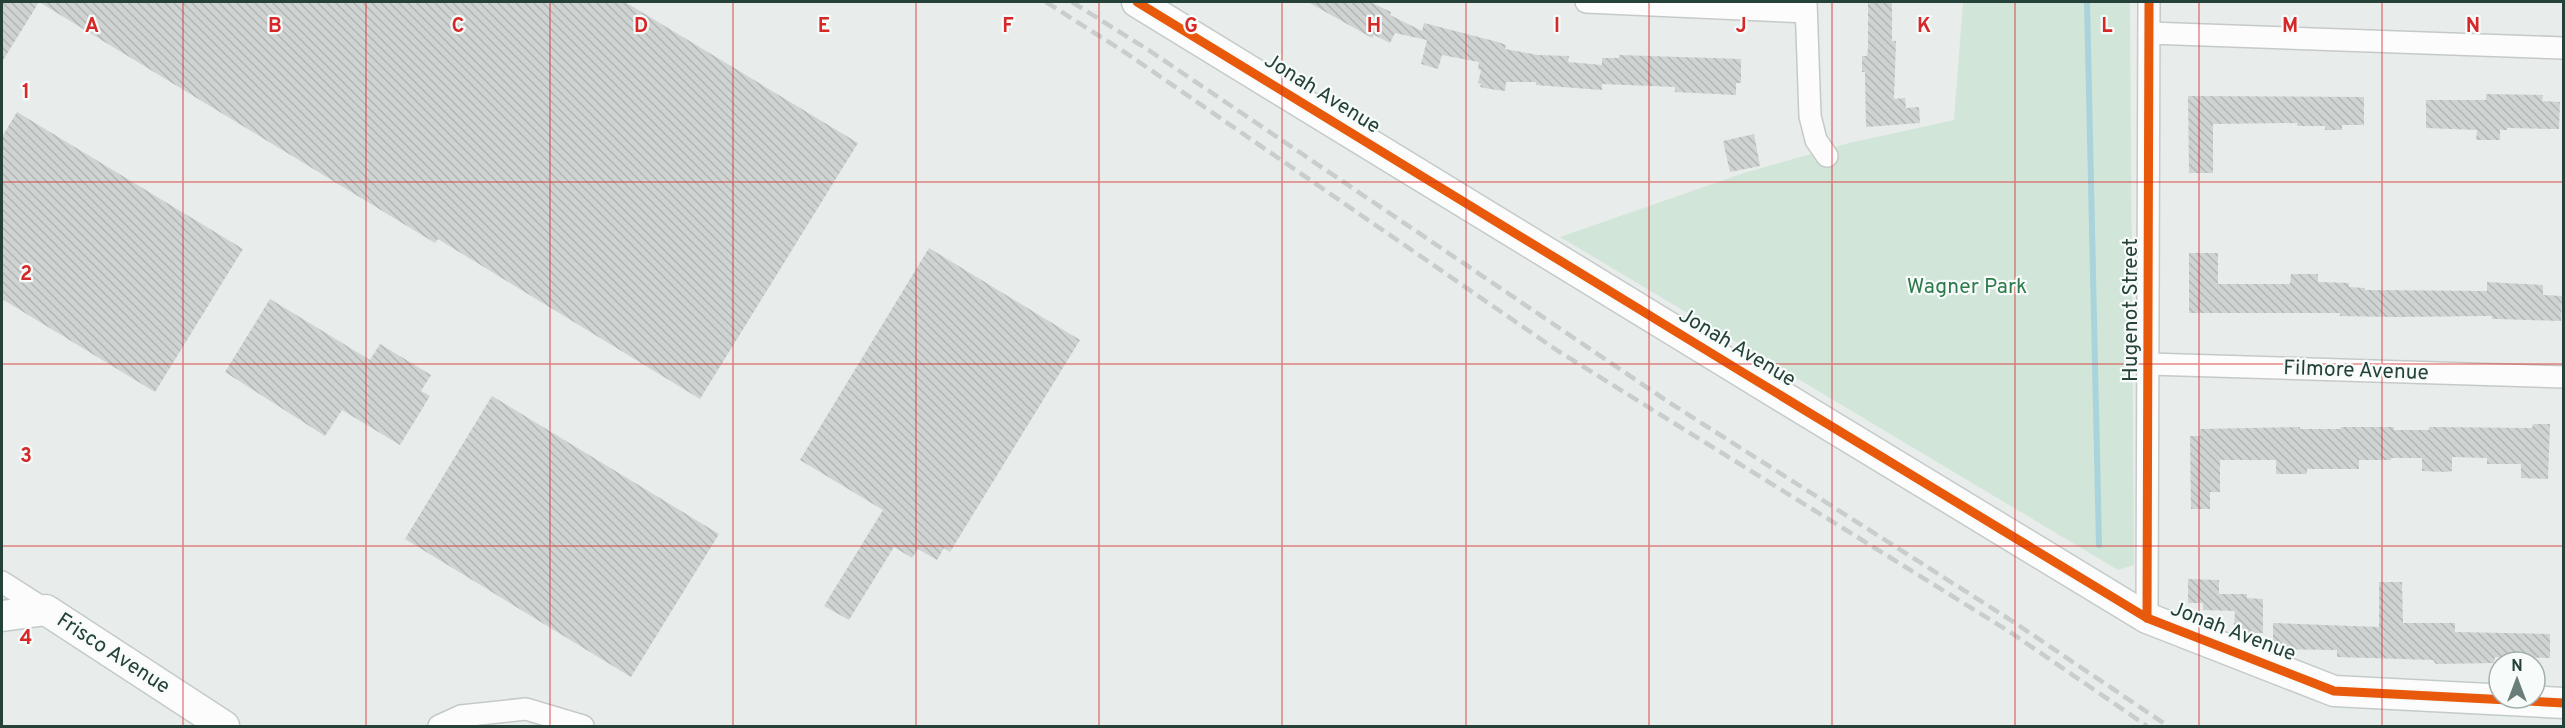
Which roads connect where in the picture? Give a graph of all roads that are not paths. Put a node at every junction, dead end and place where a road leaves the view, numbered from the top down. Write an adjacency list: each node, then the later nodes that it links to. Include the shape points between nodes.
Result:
1 (1137, 2): 13 (street, Jonah Avenue)
2 (1586, 2): 4 (street)
3 (2149, 2): 5 (street, Hugenot Street)
4 (1806, 7): 7 (street, via 1810,116 1816,140)
5 (2149, 33): 6 (street); 8 (street, Hugenot Street)
6 (2564, 48)
7 (1827, 156)
8 (2149, 364): 9 (street, Filmore Avenue); 13 (street, Hugenot Street)
9 (2564, 377)
10 (2, 582): 11 (street, Frisco Avenue)
11 (46, 610): 12 (street); 15 (street, Frisco Avenue)
12 (2, 616)
13 (2147, 618): 14 (street, Jonah Avenue, via 2334,691)
14 (2564, 703)
15 (224, 726)
16 (439, 726): 17 (street, via 461,716 526,709)
17 (583, 726)

